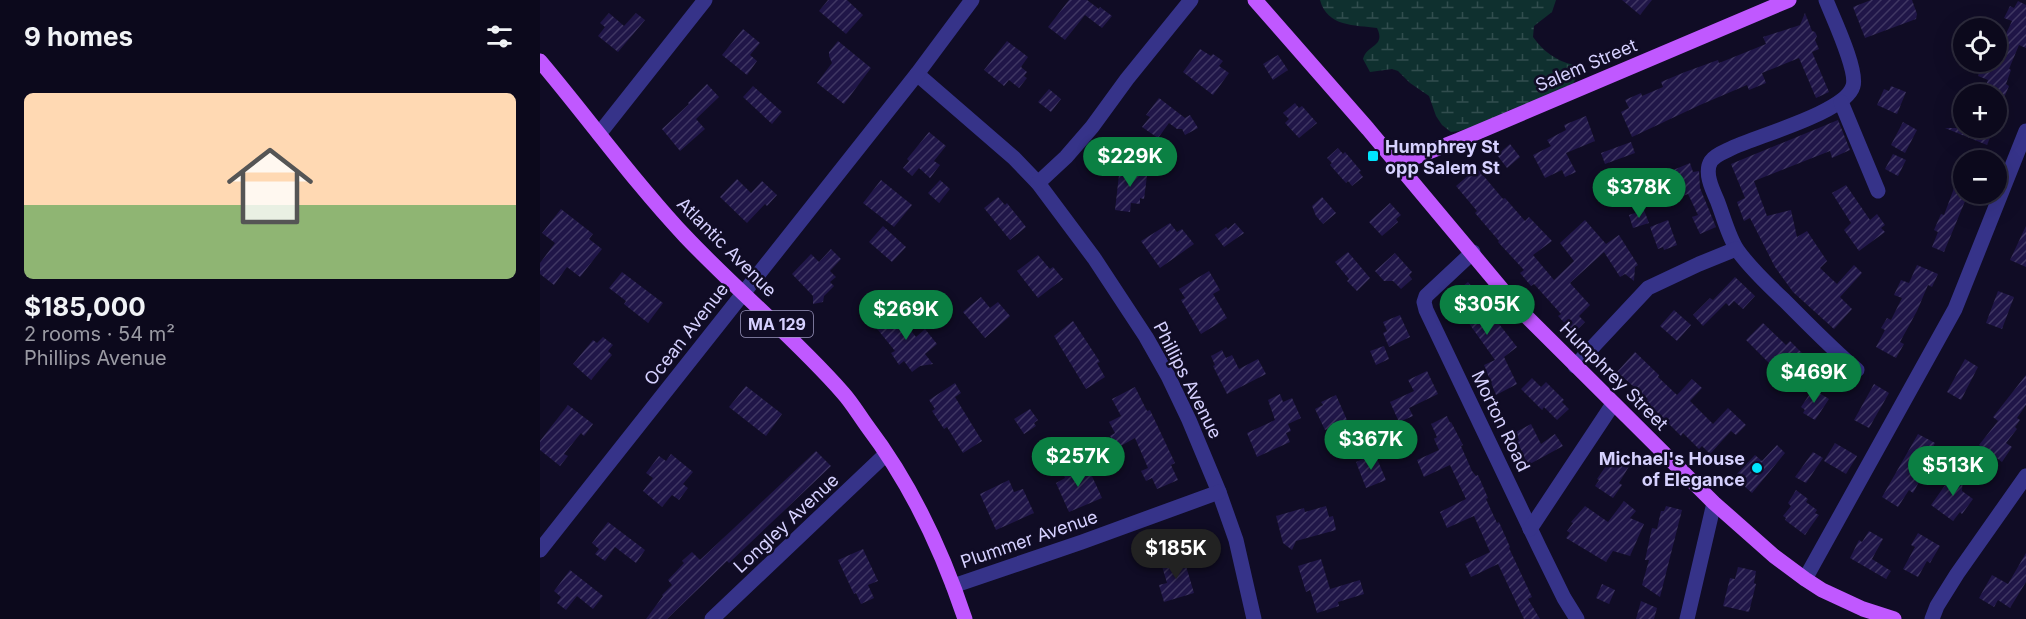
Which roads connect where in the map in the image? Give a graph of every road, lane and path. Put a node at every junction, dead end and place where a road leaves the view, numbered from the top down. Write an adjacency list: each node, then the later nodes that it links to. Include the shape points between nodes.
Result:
1 (705, 0): 11 (street)
2 (972, 0): 8 (street, Ocean Avenue)
3 (1191, 0): 13 (street, via 1092,126)
4 (1255, 0): 12 (main road, Humphrey Street)
5 (1789, 0): 12 (main road, Salem Street)
6 (1826, 0): 9 (street, via 1854,76 1849,94)
7 (540, 61): 11 (main road, Atlantic Avenue / MA 129)
8 (917, 74): 13 (street, Phillips Avenue); 17 (street, Ocean Avenue)
9 (1841, 102): 14 (street); 15 (street, via 1742,143 1711,161 1708,171 1712,189)
10 (2026, 131): 27 (street, via 1955,309)
11 (599, 134): 17 (main road, Atlantic Avenue / MA 129, via 672,221)
12 (1398, 164): 16 (main road, Humphrey Street)
13 (1038, 183): 23 (street, Phillips Avenue, via 1146,337 1189,420)
14 (1878, 191)
15 (1736, 249): 18 (street, via 1648,288); 19 (street)
16 (1473, 252): 18 (main road, Humphrey Street, via 1516,306); 25 (street, Morton Road, via 1436,285 1424,302)
17 (743, 293): 21 (main road, Atlantic Avenue / MA 129, via 845,395); 26 (street, Ocean Avenue)
18 (1575, 366): 20 (main road, Humphrey Street)
19 (1857, 370)
20 (1613, 404): 24 (main road, Humphrey Street); 25 (street)
21 (886, 454): 28 (main road, Atlantic Avenue / MA 129, via 910,491); 30 (street, Longley Avenue)
22 (2026, 476): 36 (street, via 1956,574)
23 (1219, 492): 28 (street, Plummer Avenue); 32 (street, Phillips Avenue, via 1236,540)
24 (1714, 503): 27 (main road, Humphrey Street); 34 (street)
25 (1530, 529): 33 (street, Morton Road)
26 (540, 550)
27 (1805, 579): 29 (main road, Humphrey Street)
28 (953, 586): 31 (main road, Atlantic Avenue / MA 129)
29 (1862, 614): 35 (main road, Humphrey Street)
30 (712, 619)
31 (965, 619)
32 (1254, 619)
33 (1577, 619)
34 (1687, 619)
35 (1894, 619)
36 (1932, 619)

